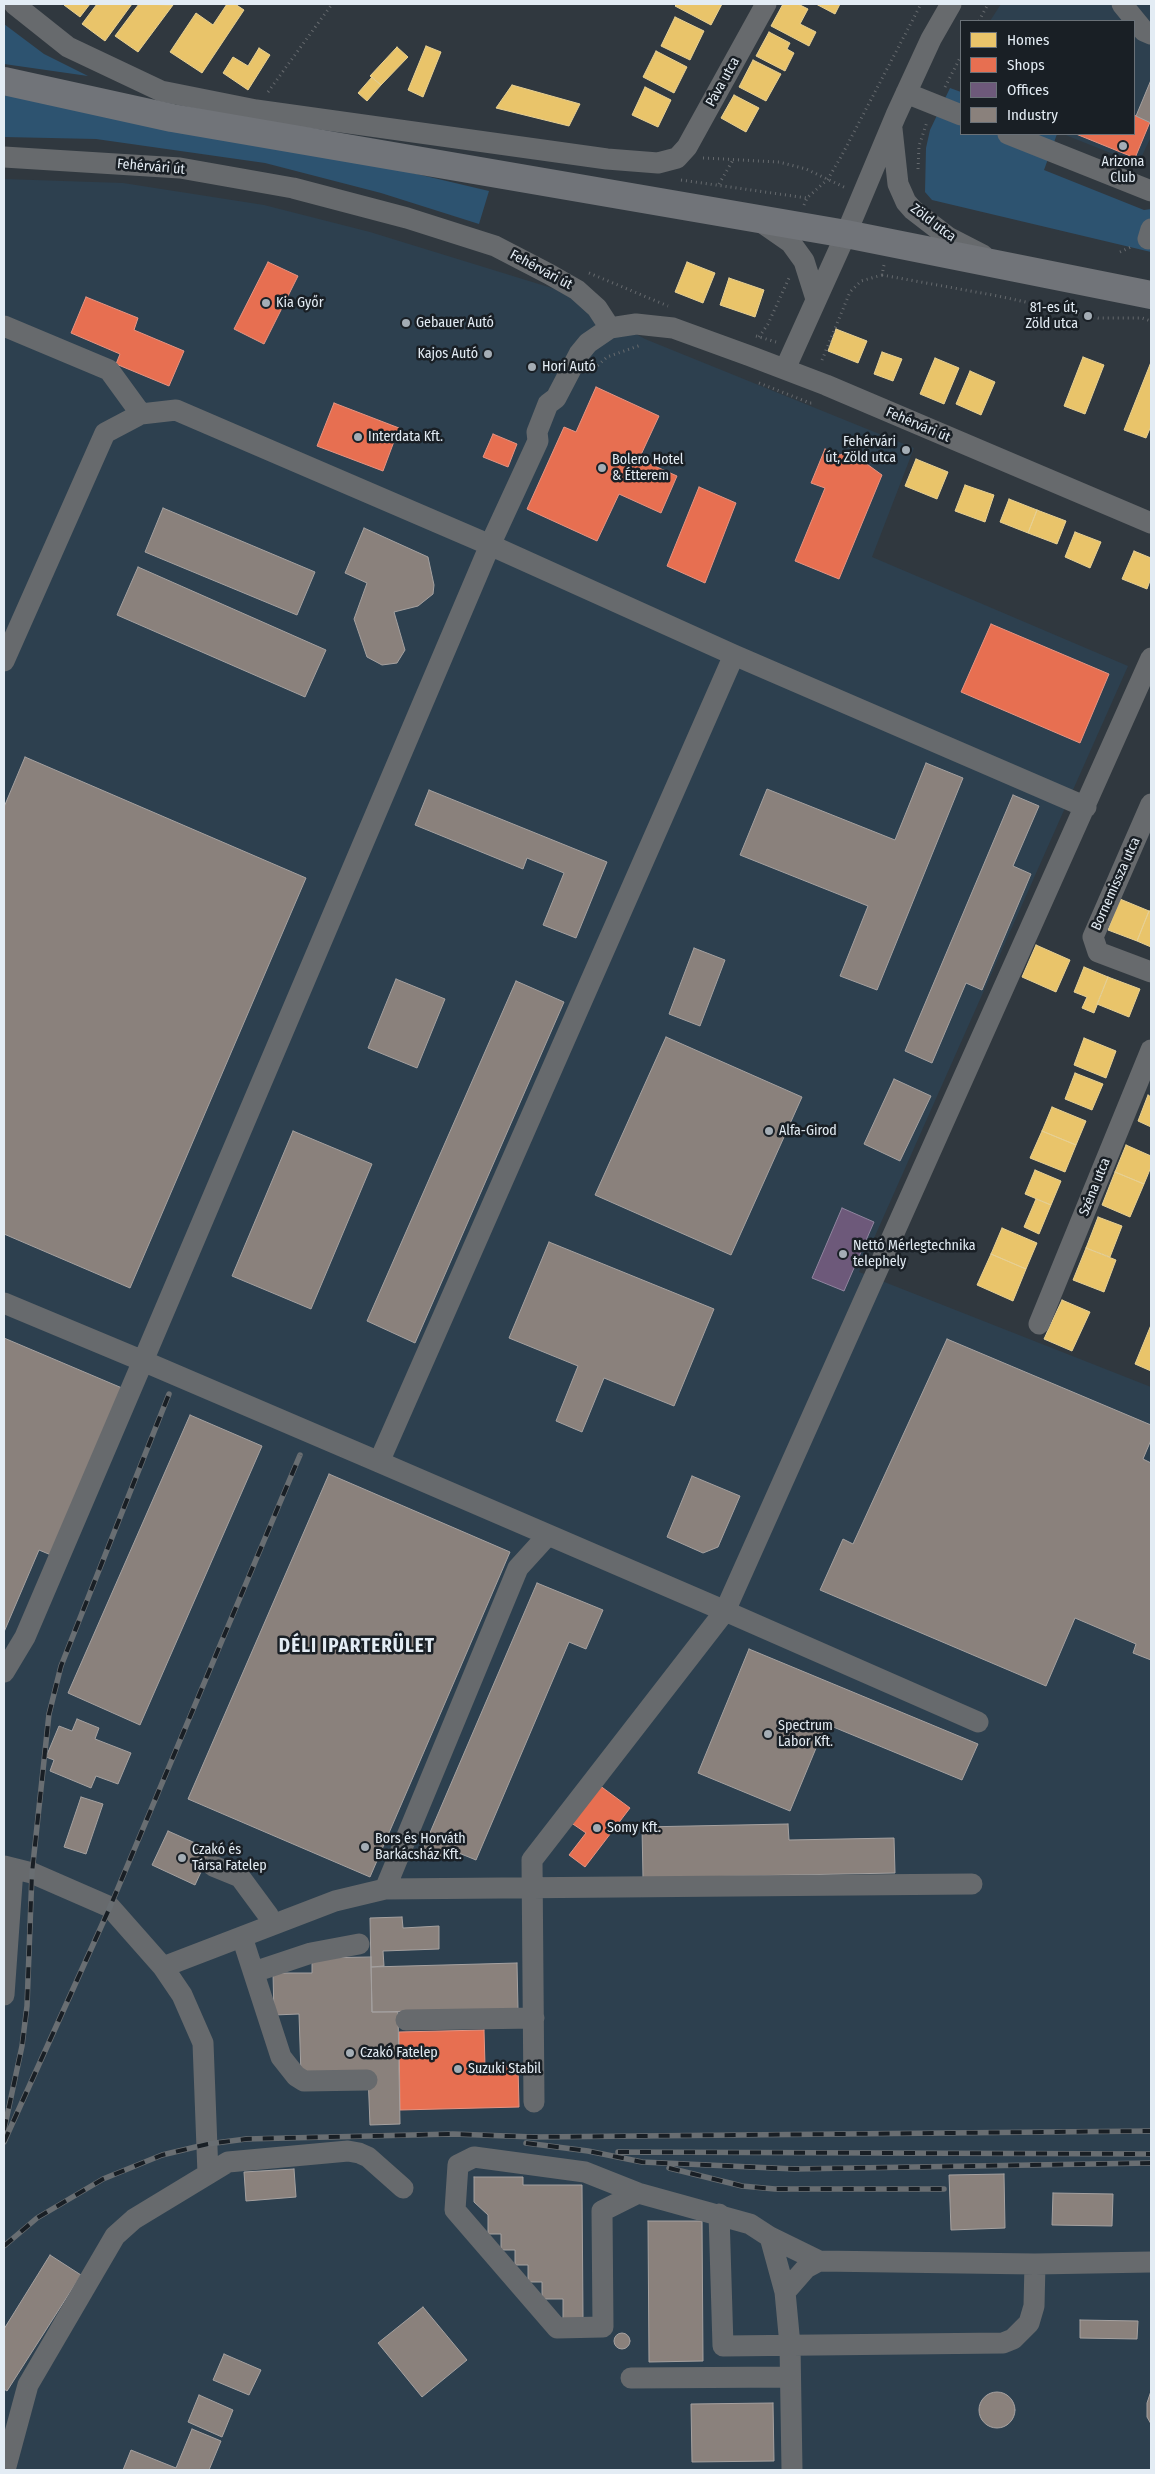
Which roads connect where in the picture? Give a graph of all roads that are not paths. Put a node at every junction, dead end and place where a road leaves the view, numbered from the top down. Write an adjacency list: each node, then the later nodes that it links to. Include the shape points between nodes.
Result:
1 (14, 4): 2 (street, Páva utca, via 68,47 161,91 256,110 607,159 658,163 677,158 687,147)
2 (766, 4)
3 (951, 4): 7 (street)
4 (1122, 4): 5 (street, via 1144,31)
5 (1151, 34)
6 (4, 81): 13 (main road, via 172,118 757,219)
7 (906, 93): 8 (street); 9 (street)
8 (960, 115)
9 (891, 126): 14 (street); 15 (street, Zöld utca, via 898,184 906,202 948,237)
10 (1011, 135): 12 (street)
11 (4, 158): 19 (street, Fehérvári út, via 180,168 293,188 407,218 495,246 549,274 577,290 597,308)
12 (1151, 191)
13 (794, 234): 14 (main road); 17 (street)
14 (846, 234): 15 (main road); 17 (street)
15 (1003, 266): 16 (main road)
16 (1151, 295)
17 (816, 299): 20 (street)
18 (4, 326): 21 (street, via 109,370)
19 (610, 328): 20 (street, Fehérvári út, via 636,324 673,328); 23 (street, via 588,343 556,398 548,404 537,432 538,441)
20 (785, 368): 22 (street, Fehérvári út)
21 (140, 414): 23 (street, via 176,410); 26 (street, via 105,433)
22 (1151, 523)
23 (490, 545): 24 (street); 33 (street)
24 (734, 656): 28 (street); 34 (street)
25 (1151, 658): 28 (street)
26 (4, 661)
27 (1151, 804): 29 (street, Bornemissza utca, via 1093,937 1098,952)
28 (1086, 807): 36 (street)
29 (1151, 972)
30 (1151, 1050): 32 (street, Széna utca)
31 (4, 1303): 33 (street)
32 (1038, 1324)
33 (143, 1361): 34 (street); 37 (street, via 25,1637)
34 (378, 1462): 35 (street)
35 (548, 1535): 36 (street); 43 (street, via 518,1568)
36 (725, 1611): 38 (street); 42 (street, via 532,1860)
37 (4, 1672)
38 (978, 1722)
39 (213, 1866): 45 (street, via 240,1877)
40 (9, 1867): 44 (street); 48 (street, via 32,1873 110,1906)
41 (972, 1884): 42 (street)
42 (531, 1888): 43 (street); 51 (street)
43 (385, 1889): 45 (street, via 335,1902)
44 (7, 1909): 50 (street)
45 (272, 1925): 46 (street)
46 (242, 1937): 48 (street); 49 (street)
47 (359, 1944): 49 (street, via 311,1953)
48 (163, 1967): 55 (street, via 182,1995 203,2043)
49 (254, 1972): 53 (street, via 281,2057 296,2076 304,2081)
50 (4, 1995)
51 (534, 2018): 52 (street); 54 (street)
52 (406, 2020)
53 (368, 2080)
54 (534, 2102)
55 (208, 2174): 56 (street, via 228,2162 348,2152 368,2157); 67 (street, via 134,2219 115,2236 28,2386)
56 (404, 2188)
57 (638, 2193): 57 (street, via 585,2172 474,2157 458,2165 455,2210 557,2328 603,2327 602,2211); 58 (street)
58 (719, 2214): 59 (street, via 750,2224); 64 (street, via 723,2346)
59 (770, 2238): 60 (street); 63 (street)
60 (819, 2262): 62 (street); 63 (street, via 806,2268)
61 (1151, 2262): 62 (street)
62 (1035, 2264): 64 (street, via 1034,2306 1029,2323 1013,2339 1003,2343)
63 (785, 2292): 64 (street)
64 (790, 2345): 65 (street)
65 (790, 2377): 66 (street); 68 (street)
66 (631, 2378)
67 (5, 2470)
68 (792, 2470)

